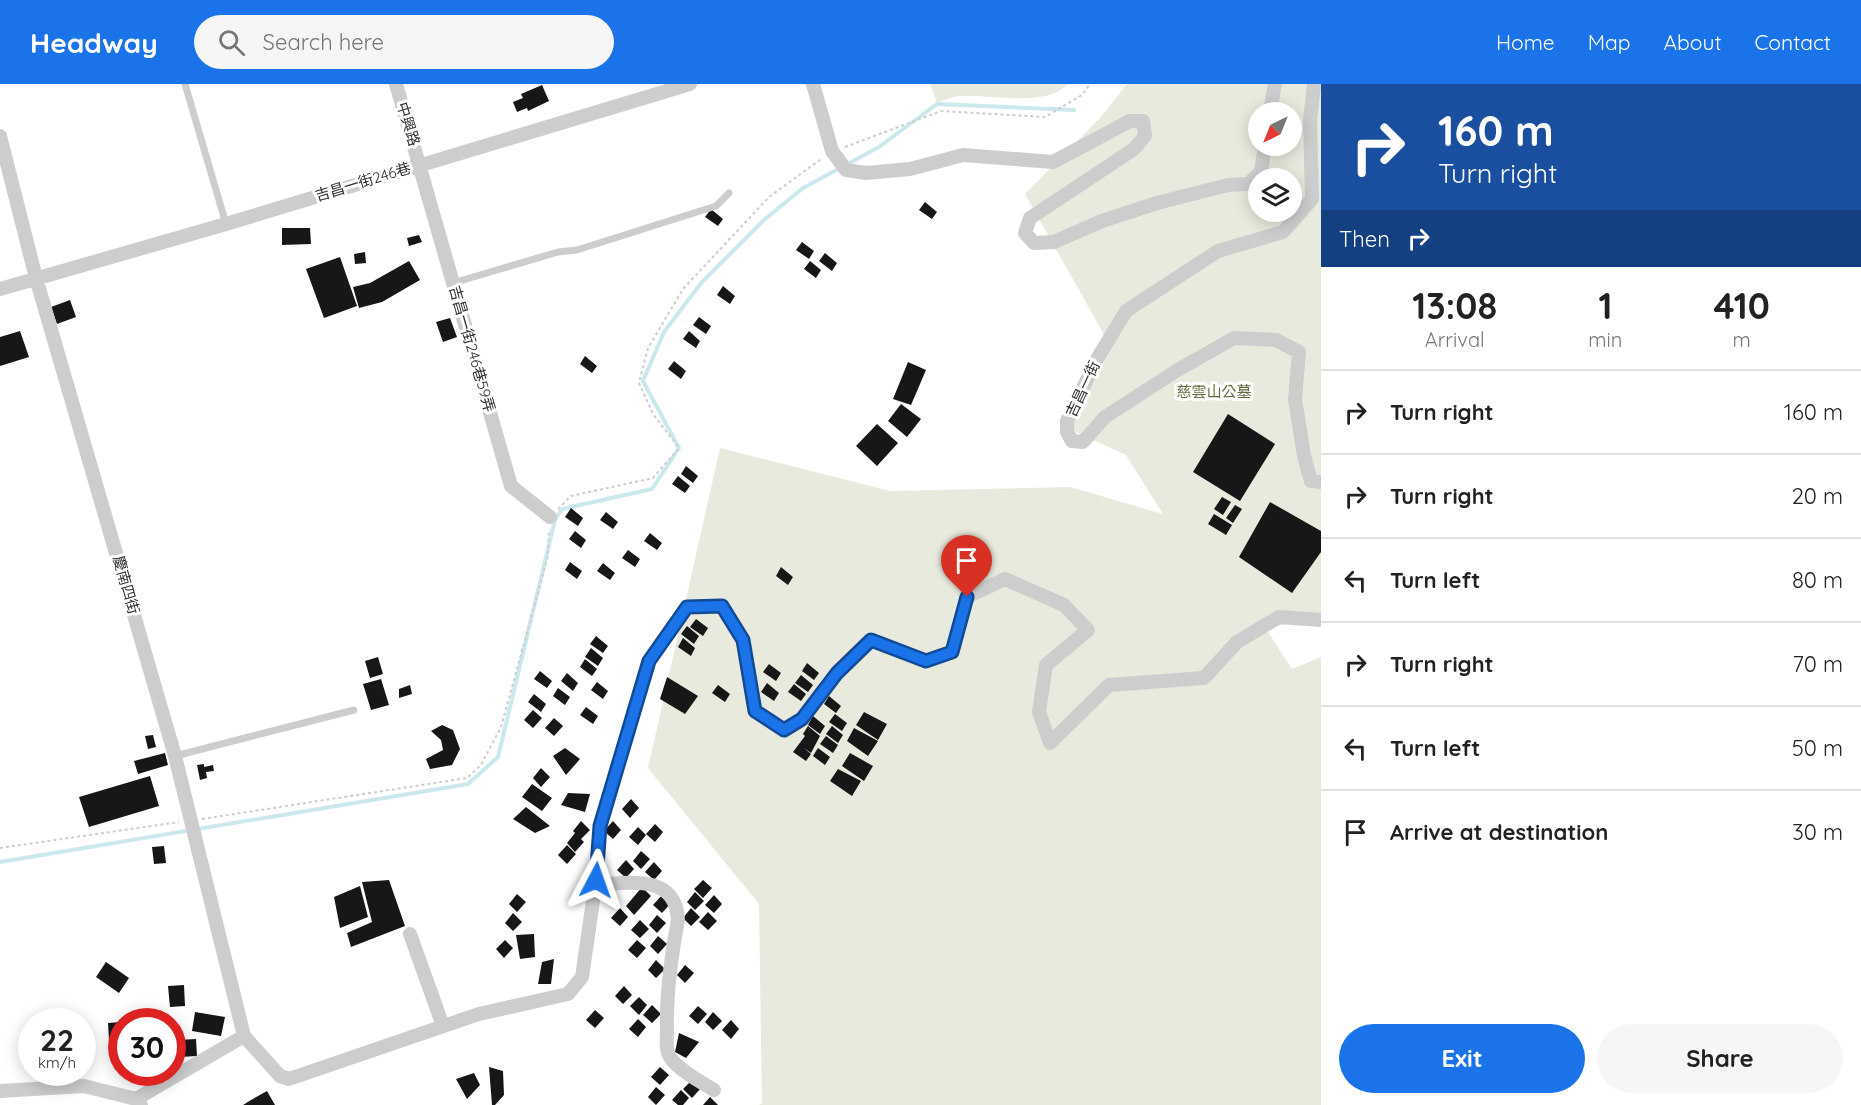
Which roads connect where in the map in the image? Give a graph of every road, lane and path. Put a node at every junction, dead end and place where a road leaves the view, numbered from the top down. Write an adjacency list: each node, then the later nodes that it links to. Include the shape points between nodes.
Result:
1 (185, 84): 14 (lane)
2 (396, 84): 12 (street, 中興路)
3 (690, 84): 12 (street, 吉昌一街246巷)
4 (813, 84): 10 (street)
5 (1090, 84): 10 (path, via 1082,95 1046,117 941,111)
6 (1275, 84): 8 (street)
7 (1314, 84): 18 (street, 吉昌一街, via 1310,120 1312,200 1283,232 1218,251 1126,311 1097,359 1067,421 1067,432 1072,441 1083,442 1105,417 1234,338 1276,340 1299,352 1295,399 1304,456 1311,482)
8 (1272, 102)
9 (0, 136): 15 (street, 慶南四街)
10 (832, 151): 11 (street, via 846,170 866,173 910,169 963,155 1053,162 1130,121 1143,121 1145,135 1134,149 1030,218 1025,232 1034,243 1054,242 1157,203 1228,185 1248,184 1261,172); 19 (path, via 761,205 683,289 648,348 639,383 653,414 679,448 653,478 571,496)
11 (1263, 156)
12 (420, 164): 14 (street, 吉昌一街246巷); 16 (street, 吉昌一街246巷59弄)
13 (729, 193): 16 (lane, via 716,206 577,250)
14 (226, 224): 15 (street, 吉昌一街246巷)
15 (36, 278): 17 (street, 吉昌一街246巷); 22 (street, 慶南四街)
16 (453, 283): 19 (street, 吉昌一街246巷59弄, via 511,486)
17 (0, 289)
18 (1321, 482)
19 (550, 517): 23 (path, via 549,556 501,727 481,765 467,778)
20 (1321, 620): 25 (street, via 1279,617 1237,642 1204,678 1109,685 1050,743 1038,712 1046,665 1088,630 1064,605 1005,579 967,597 952,652 926,661 871,640 837,673 802,719 784,730 755,711 743,640 722,606 687,607 649,661 600,826)
21 (354, 710): 22 (lane)
22 (175, 756): 23 (street, 慶南四街)
23 (192, 820): 24 (path); 28 (street, 慶南四街)
24 (0, 848)
25 (596, 885): 27 (street, via 582,977 568,994); 29 (street, via 650,884 672,897 678,920 669,973 667,1051 679,1066)
26 (410, 934): 27 (street)
27 (443, 1026): 28 (street, via 289,1079 280,1076)
28 (244, 1036): 31 (street)
29 (714, 1090)
30 (0, 1091): 31 (street, via 84,1086)
31 (138, 1102)

